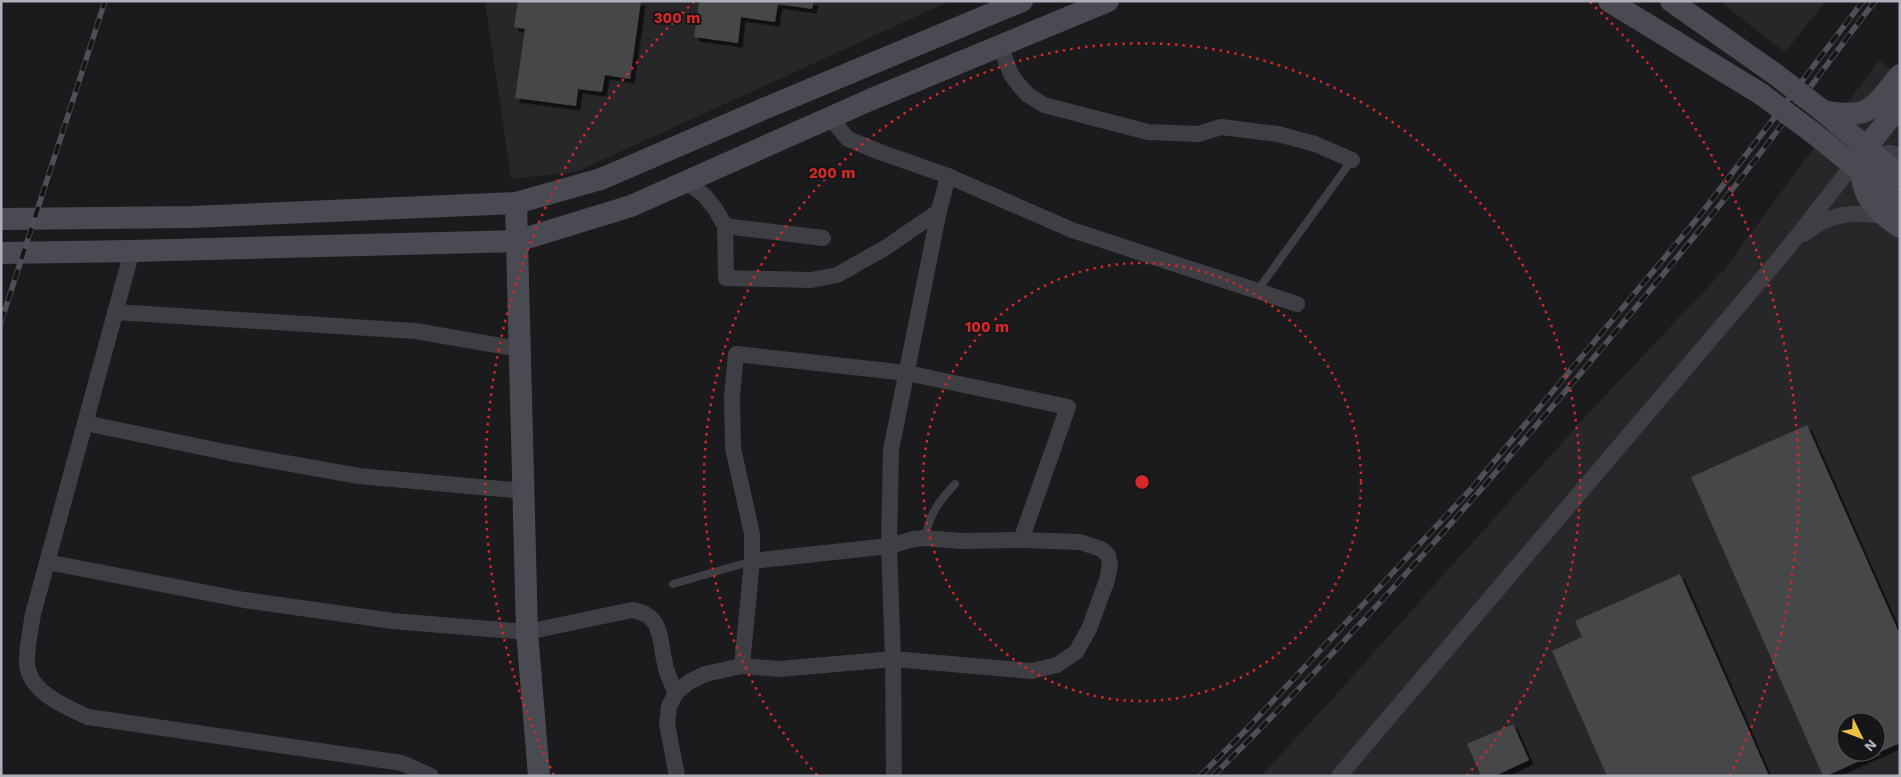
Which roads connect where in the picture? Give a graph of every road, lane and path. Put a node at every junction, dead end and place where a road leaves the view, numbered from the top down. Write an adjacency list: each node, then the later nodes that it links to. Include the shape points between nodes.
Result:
1 (1022, 1): 16 (main road, via 601,179)
2 (1108, 1): 5 (main road)
3 (1609, 1): 18 (main road, bridge, via 1761,94 1812,132)
4 (1671, 1): 8 (main road, bridge)
5 (1000, 46): 9 (main road); 12 (street, via 1018,84 1044,105 1148,132 1198,134 1221,128 1278,134 1316,144)
6 (1900, 75): 8 (main road, via 1876,104 1864,112 1841,114)
7 (1900, 105): 11 (main road)
8 (1823, 111): 14 (main road, bridge)
9 (830, 118): 13 (street, via 848,139); 15 (main road)
10 (1900, 155): 11 (street)
11 (1859, 157): 18 (main road, via 1862,183 1870,202); 25 (street)
12 (1352, 160): 26 (lane)
13 (948, 176): 17 (street); 26 (street, via 1072,230)
14 (1900, 176)
15 (687, 182): 20 (street, via 705,196); 22 (main road, via 631,206)
16 (516, 203): 19 (main road, via 192,217); 22 (main road)
17 (939, 211): 20 (street, via 885,248 837,275 811,280 726,278); 30 (street)
18 (1895, 215): 25 (street, via 1842,214 1808,231)
19 (1, 219)
20 (726, 226): 21 (street)
21 (823, 238)
22 (517, 241): 23 (main road); 29 (main road)
23 (132, 251): 24 (main road); 28 (street)
24 (1, 252)
25 (1782, 254): 48 (street)
26 (1257, 291): 27 (street)
27 (1298, 304)
28 (115, 312): 29 (street, via 415,331); 31 (street)
29 (520, 349): 33 (main road)
30 (907, 373): 35 (street, via 1068,407); 36 (street, via 891,450); 37 (street, via 736,354 732,396 733,448 752,534)
31 (85, 423): 33 (street, via 359,476); 38 (street)
32 (955, 484): 34 (lane, via 933,511)
33 (523, 491): 40 (main road)
34 (925, 538): 35 (street); 36 (street)
35 (1021, 540): 41 (street, via 1080,542 1108,555 1108,580 1089,629 1076,652 1057,665 1032,671)
36 (889, 546): 37 (street); 41 (street)
37 (752, 561): 39 (lane); 42 (street)
38 (47, 562): 40 (street, via 244,600 393,621); 44 (street, via 33,614 27,664 34,683 68,708 88,717 402,763)
39 (673, 584)
40 (527, 632): 43 (street, via 640,611 652,619 659,630 664,663); 45 (main road)
41 (894, 660): 42 (street, via 780,669); 47 (street)
42 (742, 666): 43 (street, via 706,674)
43 (676, 693): 46 (street, via 669,706 667,724)
44 (432, 776)
45 (539, 776)
46 (677, 776)
47 (894, 776)
48 (1339, 776)

